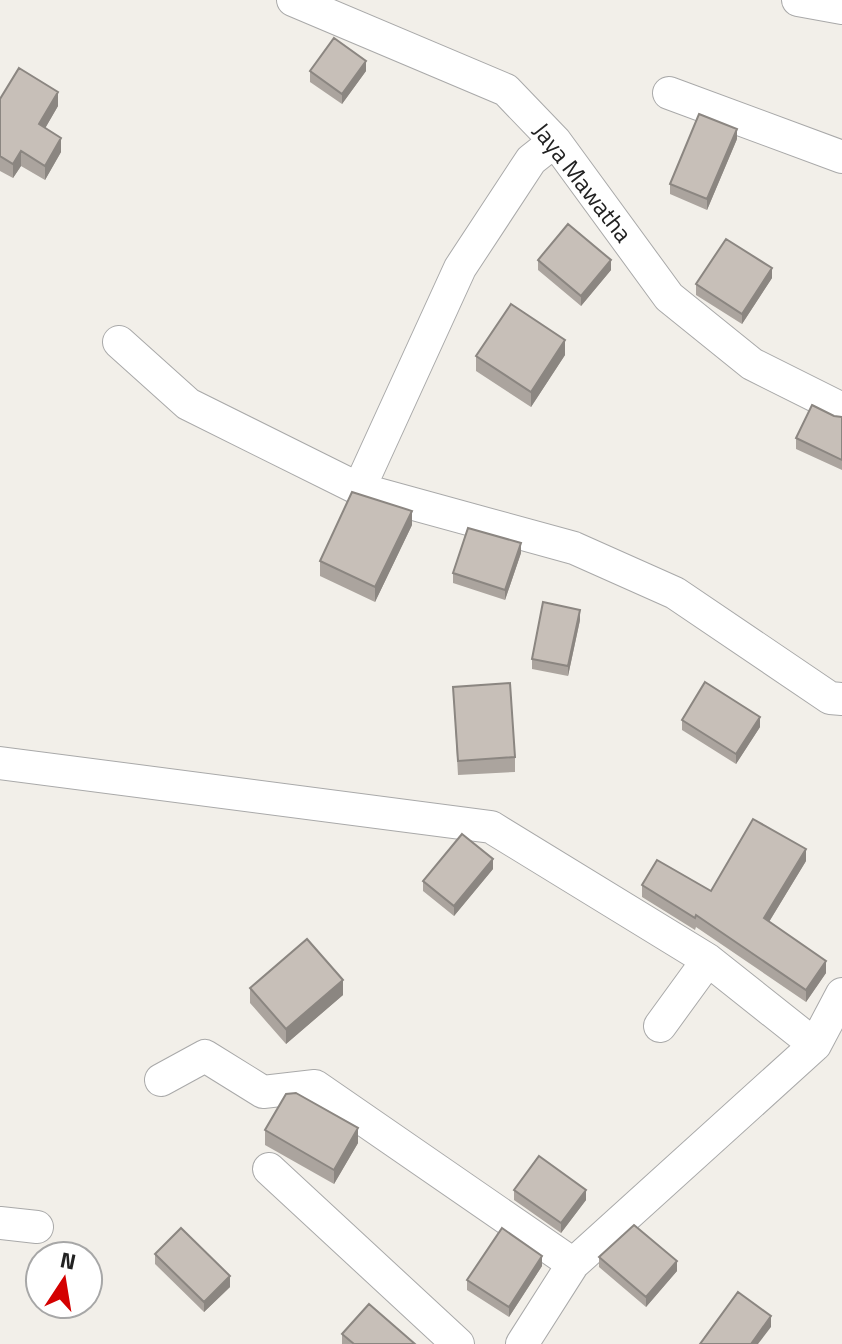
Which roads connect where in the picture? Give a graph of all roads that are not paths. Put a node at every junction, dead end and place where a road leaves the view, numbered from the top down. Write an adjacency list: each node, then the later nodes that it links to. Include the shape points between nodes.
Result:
1 (293, 0): 5 (street, Jaya Mawatha, via 506,90)
2 (798, 0): 3 (street)
3 (842, 8)
4 (669, 93): 6 (street)
5 (555, 141): 8 (street, Jaya Mawatha, via 669,297 752,364); 9 (street, via 531,160 460,268)
6 (842, 157)
7 (119, 342): 9 (street, via 188,404)
8 (842, 409)
9 (359, 489): 10 (street, via 574,548 675,593 830,698)
10 (842, 699)
11 (0, 763): 12 (street, via 491,827)
12 (708, 960): 14 (street); 15 (street)
13 (842, 994): 15 (street)
14 (660, 1026)
15 (815, 1045): 20 (street)
16 (161, 1080): 20 (street, via 205,1056 263,1092 315,1086)
17 (269, 1169): 21 (street)
18 (0, 1223): 19 (street)
19 (37, 1227)
20 (573, 1264): 22 (street)
21 (458, 1344)
22 (522, 1344)

